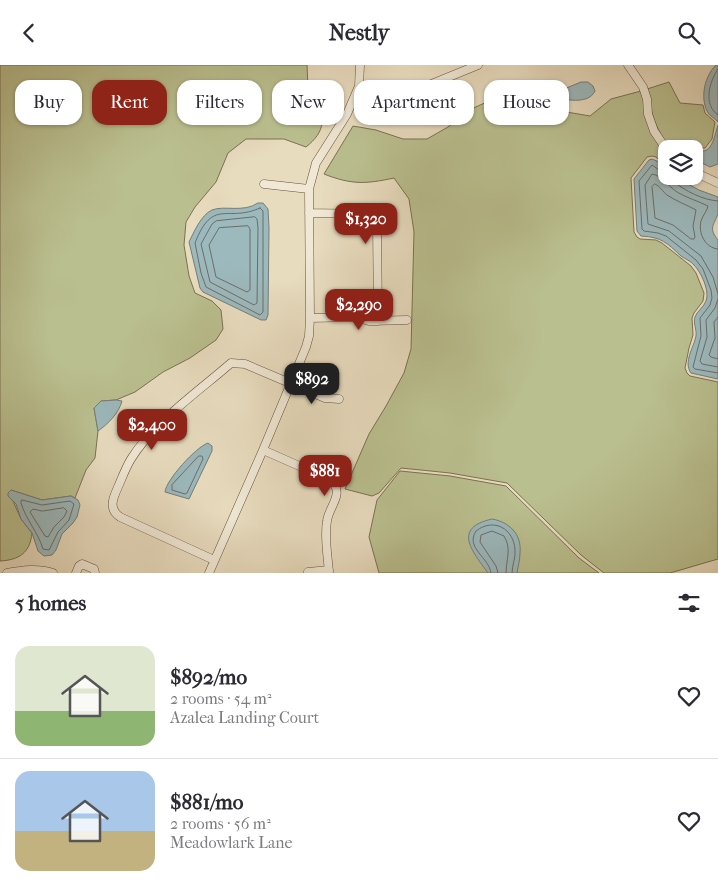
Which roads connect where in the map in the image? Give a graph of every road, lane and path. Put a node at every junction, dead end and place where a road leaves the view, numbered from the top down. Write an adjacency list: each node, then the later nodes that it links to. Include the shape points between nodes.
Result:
1 (360, 65): 4 (street)
2 (478, 65): 5 (street)
3 (628, 65): 7 (street, via 643,87 648,114)
4 (359, 80)
5 (441, 80)
6 (354, 98): 11 (street, via 316,163)
7 (660, 140)
8 (703, 176): 9 (street)
9 (718, 183)
10 (264, 184): 11 (street)
11 (309, 189): 12 (street)
12 (309, 213): 13 (street); 15 (street, via 366,214 374,218 377,223)
13 (310, 318): 15 (street, via 354,317); 16 (street, via 306,347)
14 (407, 320): 15 (street)
15 (378, 321)
16 (290, 384): 17 (street, via 324,398); 18 (street); 19 (street, via 245,364 231,363 156,427 131,459 113,498 113,509 120,517)
17 (339, 399)
18 (264, 450): 19 (street); 22 (street, via 334,483 337,494 326,523)
19 (214, 561): 27 (street)
20 (29, 571): 23 (street); 24 (street)
21 (308, 572): 22 (street)
22 (329, 572)
23 (7, 573)
24 (53, 573)
25 (76, 573): 26 (street, via 82,564 94,569)
26 (95, 573)
27 (208, 573)

